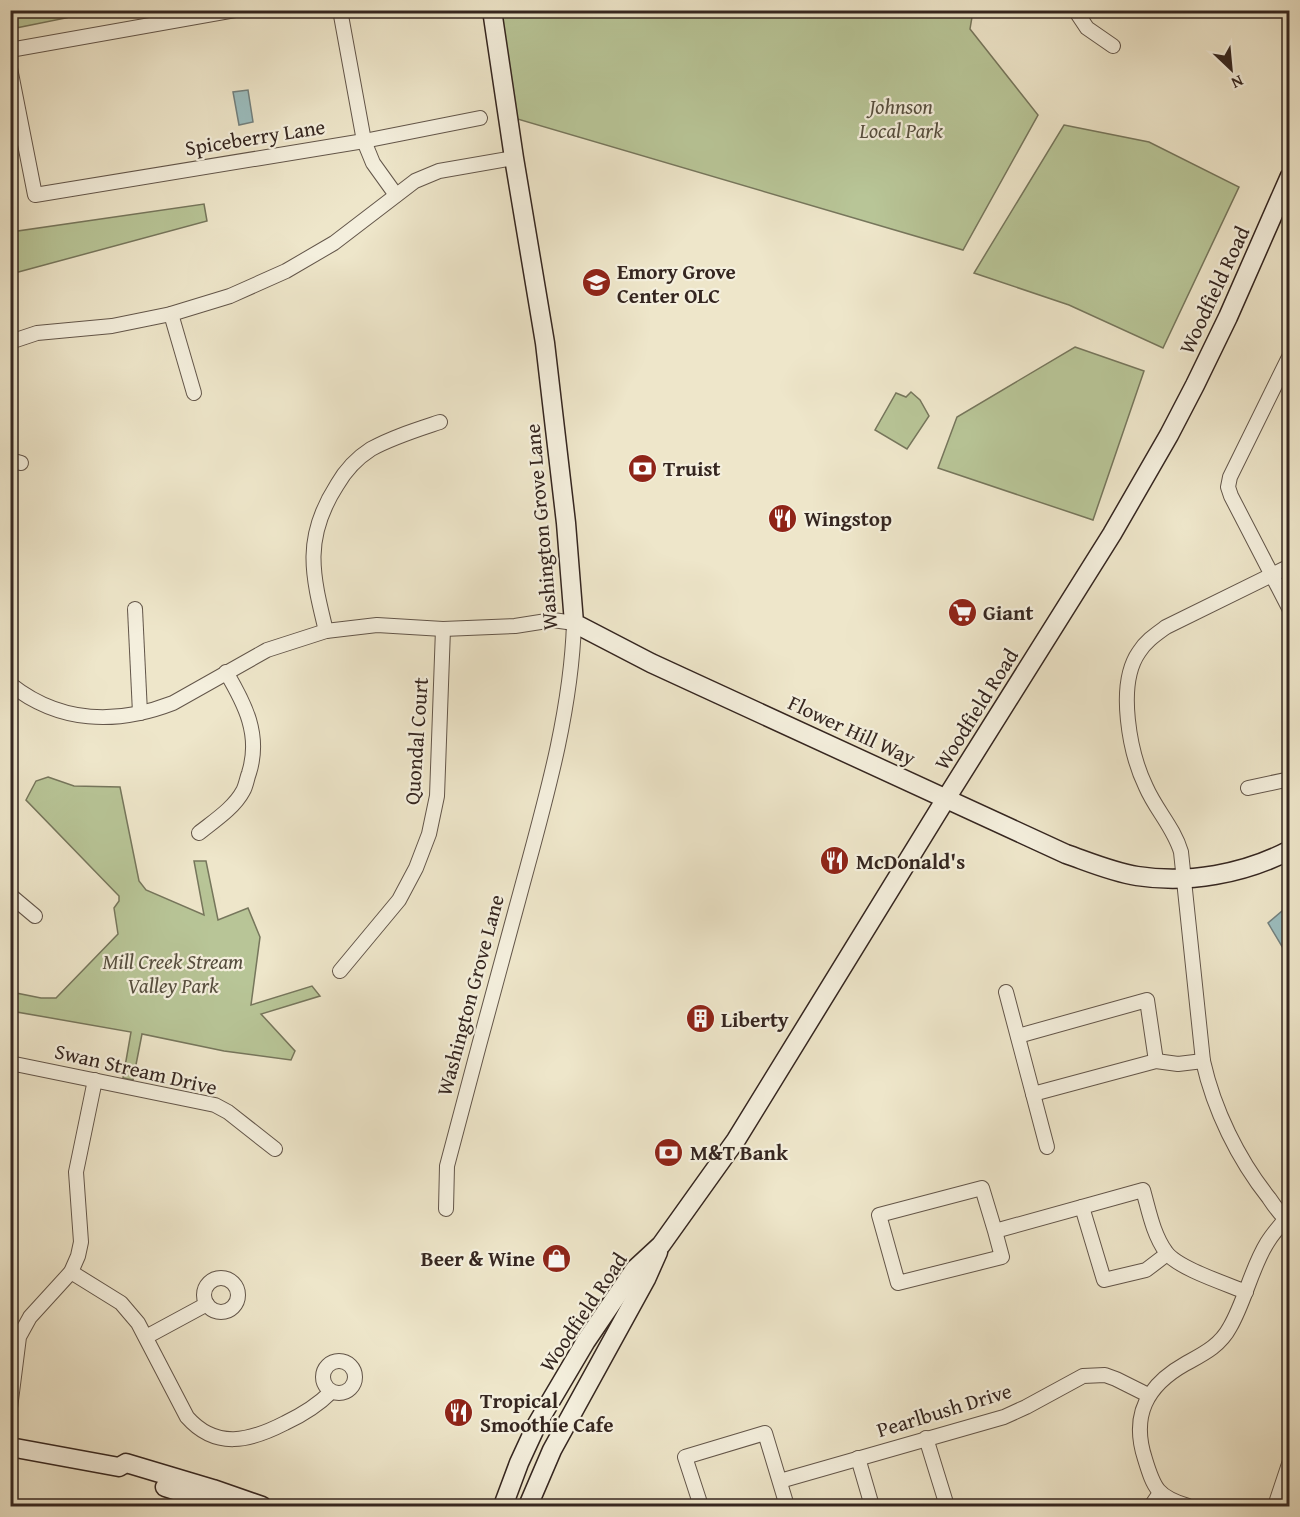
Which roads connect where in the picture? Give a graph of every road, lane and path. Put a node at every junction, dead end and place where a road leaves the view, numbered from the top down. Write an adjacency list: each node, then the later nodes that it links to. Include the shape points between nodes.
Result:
1 (235, 10): 6 (street)
2 (340, 10): 9 (street)
3 (492, 10): 10 (main road, Washington Grove Lane)
4 (1075, 10): 5 (street, via 1087,28)
5 (1113, 46)
6 (10, 50)
7 (10, 68): 9 (street, Spiceberry Lane, via 35,195)
8 (480, 118): 9 (street, Spiceberry Lane)
9 (364, 141): 12 (street, via 373,163)
10 (513, 158): 12 (street, via 439,171); 23 (main road, Washington Grove Lane, via 545,343)
11 (1290, 176): 31 (main road, Woodfield Road, via 1228,317 1169,435 1112,534)
12 (396, 195): 13 (street, via 334,243 286,271 230,296)
13 (171, 314): 14 (street, via 112,326 37,333); 17 (street)
14 (10, 342)
15 (1290, 355): 16 (street)
16 (1284, 378): 20 (street, via 1228,487)
17 (194, 393)
18 (440, 422): 25 (street, via 369,451 346,471 324,505 313,558)
19 (1290, 566): 20 (street)
20 (1271, 575): 22 (street); 34 (street, via 1166,627 1149,639 1130,671 1128,706 1137,768 1156,808 1177,838)
21 (135, 609): 28 (street)
22 (1290, 610)
23 (574, 623): 24 (street, via 553,620); 31 (main road, Flower Hill Way, via 651,663); 48 (street, Washington Grove Lane, via 562,729 447,1166)
24 (443, 629): 25 (street, via 377,625); 37 (street, Quondal Court, via 437,796 429,834 399,900)
25 (326, 631): 26 (street, via 267,650)
26 (226, 672): 28 (street, via 173,703); 32 (street, via 251,720 252,763 243,791 226,811)
27 (10, 684): 28 (street, via 39,703 75,715 98,718)
28 (140, 713)
29 (1290, 779): 30 (street)
30 (1248, 788)
31 (947, 797): 34 (main road, Flower Hill Way, via 1066,854 1105,868 1137,876); 51 (main road, Woodfield Road, via 736,1140)
32 (199, 832)
33 (1290, 850): 34 (main road, Flower Hill Way, via 1269,861)
34 (1185, 879): 41 (street)
35 (10, 895): 36 (street)
36 (34, 916)
37 (340, 971)
38 (1006, 992): 39 (street)
39 (1018, 1036): 40 (street, via 1147,1000); 44 (street)
40 (1156, 1061): 41 (street); 44 (street)
41 (1203, 1061): 49 (street, via 1235,1145 1258,1184)
42 (10, 1063): 43 (street, Swan Stream Drive)
43 (95, 1080): 46 (street, Swan Stream Drive, via 215,1105); 53 (street, via 76,1172 81,1242)
44 (1033, 1094): 45 (street)
45 (1047, 1147)
46 (275, 1149)
47 (1082, 1207): 50 (street); 52 (street, via 1143,1190 1154,1231); 52 (street, via 1104,1280 1146,1269)
48 (446, 1209)
49 (1288, 1219): 54 (street, via 1266,1244)
50 (995, 1231): 50 (street, via 1002,1257 898,1283 879,1215 982,1188)
51 (661, 1245): 69 (main road, Woodfield Road, via 635,1269 570,1368 537,1424); 70 (main road, Woodfield Road, via 552,1450)
52 (1167, 1254): 54 (street, via 1198,1274)
53 (71, 1272): 56 (street, via 121,1303); 59 (street, via 30,1317 19,1337)
54 (1246, 1292): 58 (street, via 1219,1343 1168,1374)
55 (207, 1304): 56 (street)
56 (146, 1337): 57 (street, via 187,1417 209,1435 256,1437 303,1414)
57 (331, 1392)
58 (1148, 1395): 60 (street, Pearlbush Drive, via 1105,1375 1083,1376 1004,1417); 66 (street, via 1140,1418 1141,1447 1150,1477)
59 (10, 1408)
60 (926, 1438): 62 (street, Pearlbush Drive); 74 (street)
61 (10, 1447): 64 (main road)
62 (858, 1458): 65 (street, Pearlbush Drive); 73 (street)
63 (1290, 1461): 77 (street)
64 (119, 1467): 67 (main road, via 121,1473); 68 (main road, via 126,1463)
65 (780, 1481): 71 (street, via 765,1434 685,1457); 72 (street)
66 (1160, 1493): 75 (street); 76 (street)
67 (217, 1505)
68 (262, 1506)
69 (503, 1506)
70 (528, 1506)
71 (701, 1506)
72 (788, 1506)
73 (872, 1506)
74 (947, 1506)
75 (1151, 1506)
76 (1188, 1506)
77 (1275, 1506)

